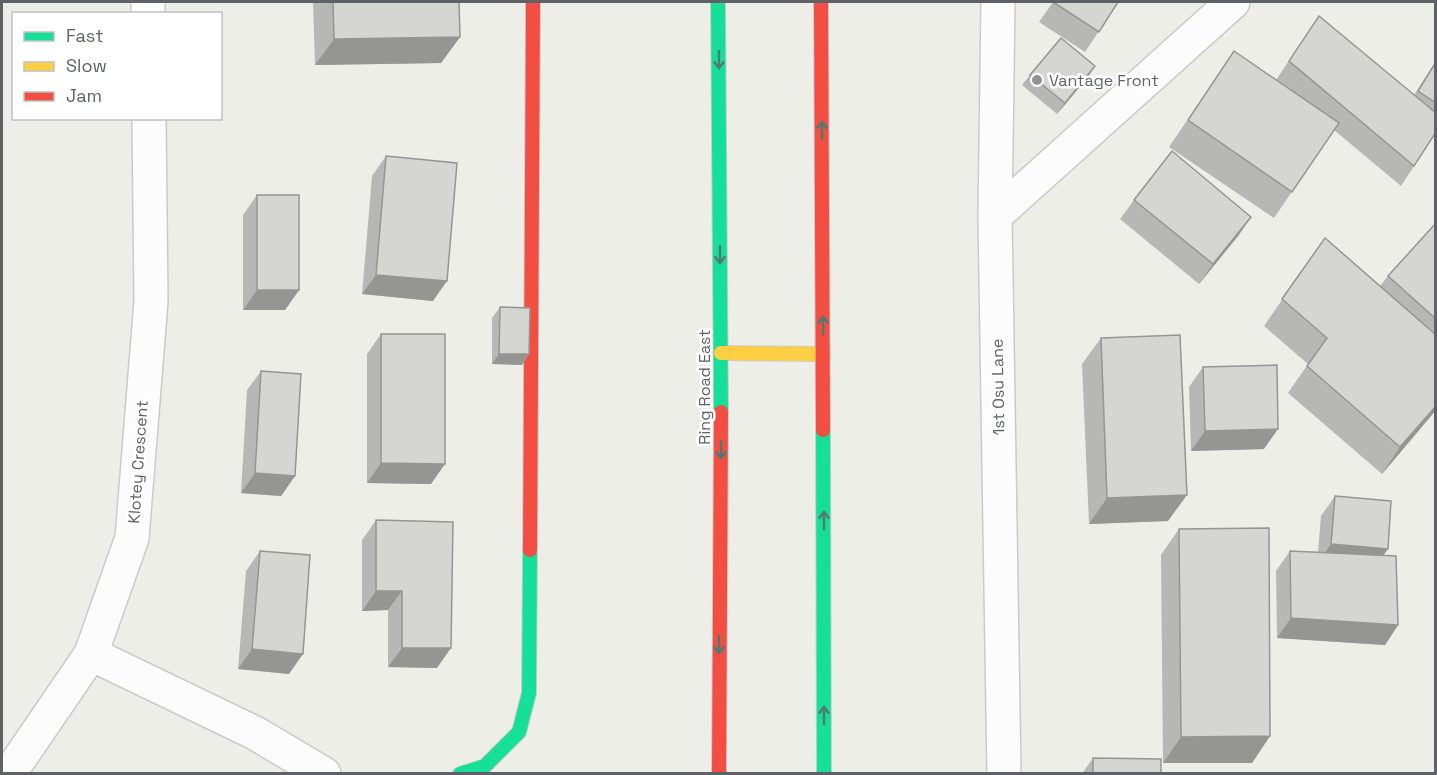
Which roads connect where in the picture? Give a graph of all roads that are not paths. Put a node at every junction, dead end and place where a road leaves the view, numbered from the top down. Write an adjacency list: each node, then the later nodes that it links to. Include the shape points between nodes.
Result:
1 (533, 2): 13 (main road, via 529,693 519,732 485,766)
2 (718, 2): 8 (main road, Ring Road East, one-way to 8)
3 (821, 2): 9 (main road, one-way to 3)
4 (998, 2): 7 (street, 1st Osu Lane)
5 (1233, 2): 7 (street)
6 (149, 120): 10 (street, Klotey Crescent, via 151,301 132,538)
7 (995, 216): 16 (street, 1st Osu Lane)
8 (721, 353): 9 (main road); 14 (main road, Ring Road East, one-way to 14)
9 (823, 354): 15 (main road, one-way to 9)
10 (90, 654): 11 (street, Klotey Crescent); 12 (street, via 255,733)
11 (9, 774)
12 (324, 774)
13 (460, 774)
14 (719, 774)
15 (824, 774)
16 (1004, 774)

